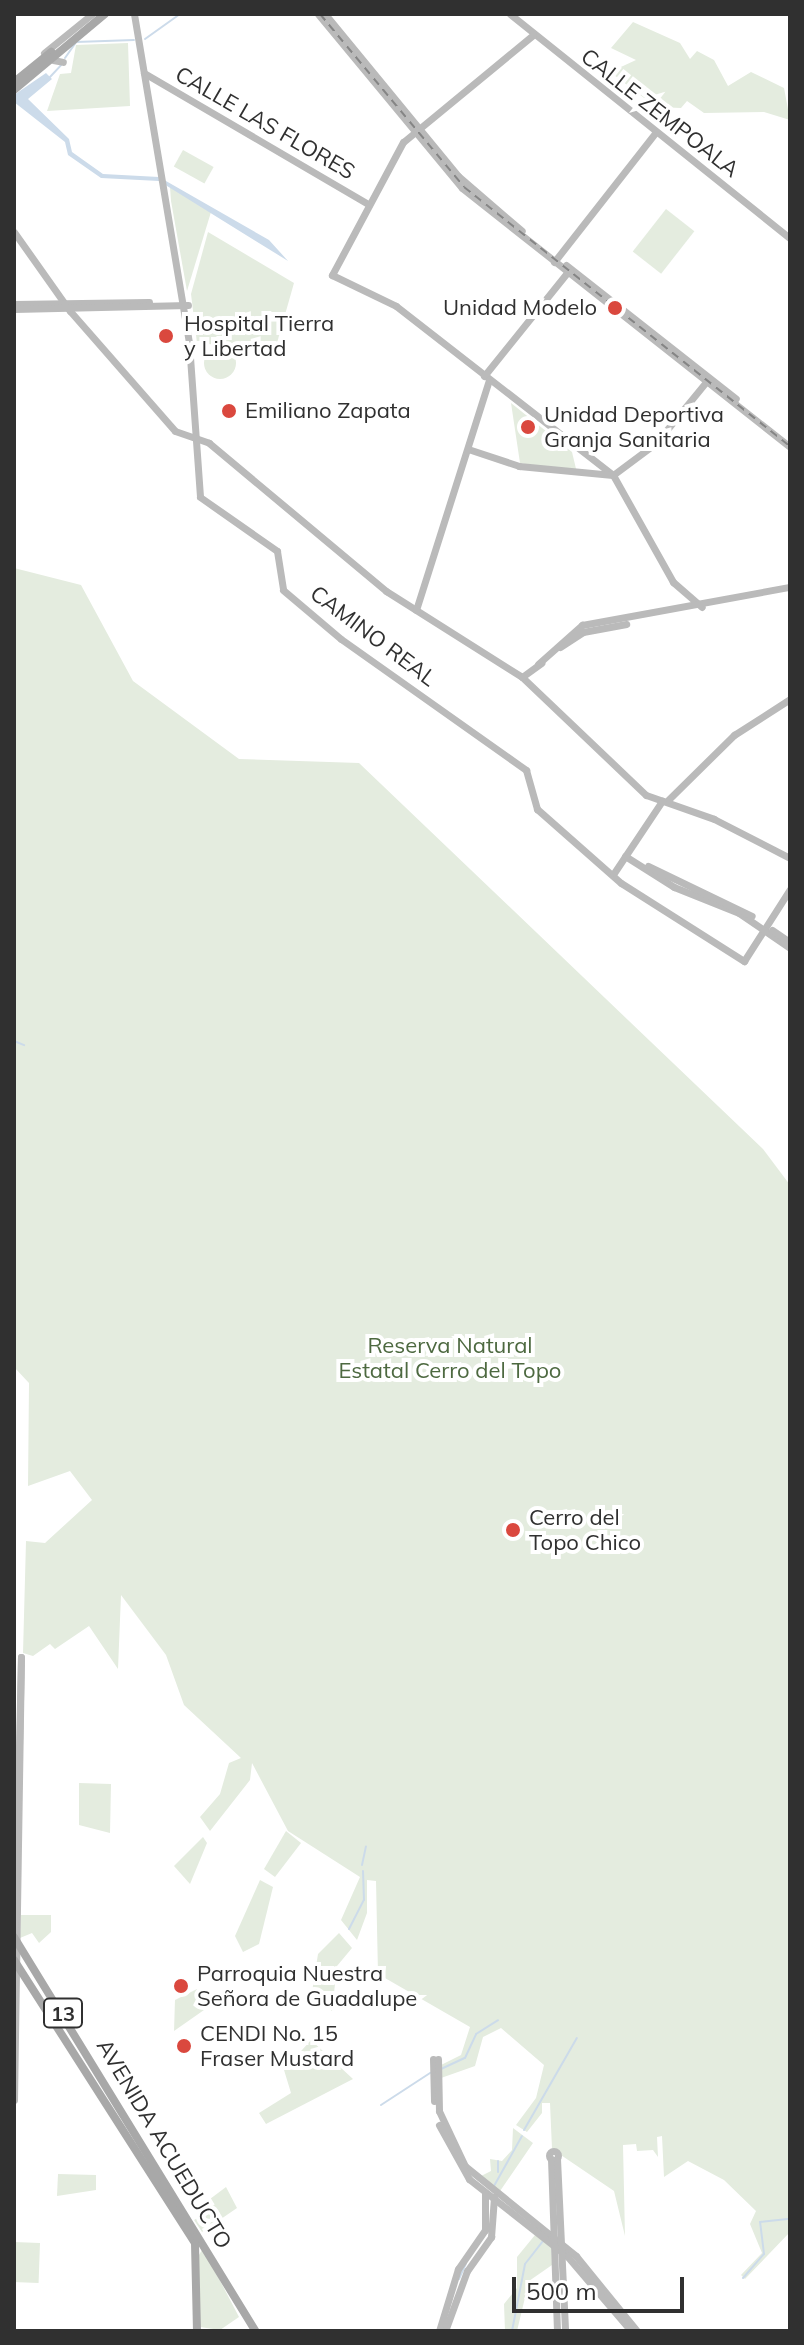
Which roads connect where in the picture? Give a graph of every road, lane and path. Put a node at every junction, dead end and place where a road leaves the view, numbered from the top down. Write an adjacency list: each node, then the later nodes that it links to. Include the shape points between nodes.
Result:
1 (95, 14): 8 (main road); 9 (street)
2 (108, 14): 8 (main road); 10 (street)
3 (136, 14): 13 (street)
4 (318, 14): 16 (street)
5 (325, 14): 16 (street)
6 (510, 14): 7 (street, CALLE ZEMPOALA)
7 (533, 35): 16 (street); 17 (street, CALLE ZEMPOALA)
8 (66, 43): 10 (main road); 12 (main road)
9 (33, 62): 12 (main road); 14 (street)
10 (50, 62): 11 (street); 15 (main road)
11 (63, 62)
12 (24, 74): 14 (main road)
13 (146, 74): 18 (street, CALLE LAS FLORES); 23 (street)
14 (14, 80)
15 (14, 90)
16 (417, 131): 18 (street); 21 (street, via 462,188)
17 (656, 132): 20 (street, CALLE ZEMPOALA); 21 (street)
18 (368, 204): 26 (street, via 332,275 388,300)
19 (14, 232): 25 (street)
20 (790, 238)
21 (555, 260): 22 (street)
22 (568, 270): 26 (street); 27 (street); 29 (street)
23 (185, 303): 25 (street); 28 (street)
24 (14, 306): 25 (street)
25 (66, 306): 28 (street, via 167,423)
26 (487, 378): 30 (street); 31 (street)
27 (706, 382): 29 (street); 31 (street, via 656,443)
28 (196, 443): 34 (street, via 229,458); 40 (street, CAMINO REAL, via 200,497 277,551 284,591 341,639 526,770 533,800)
29 (790, 444)
30 (468, 449): 31 (street, via 519,466); 34 (street)
31 (613, 475): 33 (street, via 673,582)
32 (790, 587): 33 (street)
33 (702, 607): 35 (street, via 583,629)
34 (416, 610): 35 (street)
35 (522, 677): 37 (street, via 630,781)
36 (790, 699): 37 (street, via 734,735)
37 (665, 801): 38 (street); 39 (street)
38 (626, 855): 40 (street); 42 (street)
39 (790, 858)
40 (614, 873): 42 (street, via 744,961)
41 (790, 889): 42 (street)
42 (766, 928): 43 (street); 44 (street)
43 (790, 942)
44 (790, 948)
45 (24, 1657): 46 (street)
46 (15, 1939): 47 (street); 50 (main road, AVENIDA ACUEDUCTO / 13, via 101,2075)
47 (15, 1962): 48 (street); 50 (main road, AVENIDA ACUEDUCTO / 13)
48 (15, 2043): 51 (street)
49 (436, 2059): 58 (street, via 443,2128 458,2161)
50 (103, 2091): 52 (main road, AVENIDA ACUEDUCTO / 13); 53 (main road, AVENIDA ACUEDUCTO / 13)
51 (14, 2100)
52 (118, 2101): 53 (main road, via 115,2107); 54 (main road); 56 (main road, AVENIDA ACUEDUCTO / 13)
53 (108, 2106): 54 (main road, AVENIDA ACUEDUCTO / 13)
54 (117, 2120): 57 (main road, AVENIDA ACUEDUCTO / 13, via 120,2133)
55 (554, 2159): 60 (street)
56 (159, 2168): 57 (main road); 59 (main road, AVENIDA ACUEDUCTO / 13)
57 (150, 2174): 59 (main road, AVENIDA ACUEDUCTO / 13)
58 (489, 2194): 60 (street); 61 (street, via 483,2243)
59 (200, 2243): 63 (main road, AVENIDA ACUEDUCTO, via 192,2273); 64 (main road, AVENIDA ACUEDUCTO / 13)
60 (558, 2247): 62 (street, via 589,2273); 67 (street); 68 (street)
61 (450, 2302): 65 (street, via 440,2317); 66 (street)
62 (617, 2308): 69 (street); 70 (street)
63 (197, 2331)
64 (255, 2331)
65 (439, 2331)
66 (445, 2331)
67 (557, 2331)
68 (565, 2331)
69 (631, 2331)
70 (637, 2331)

